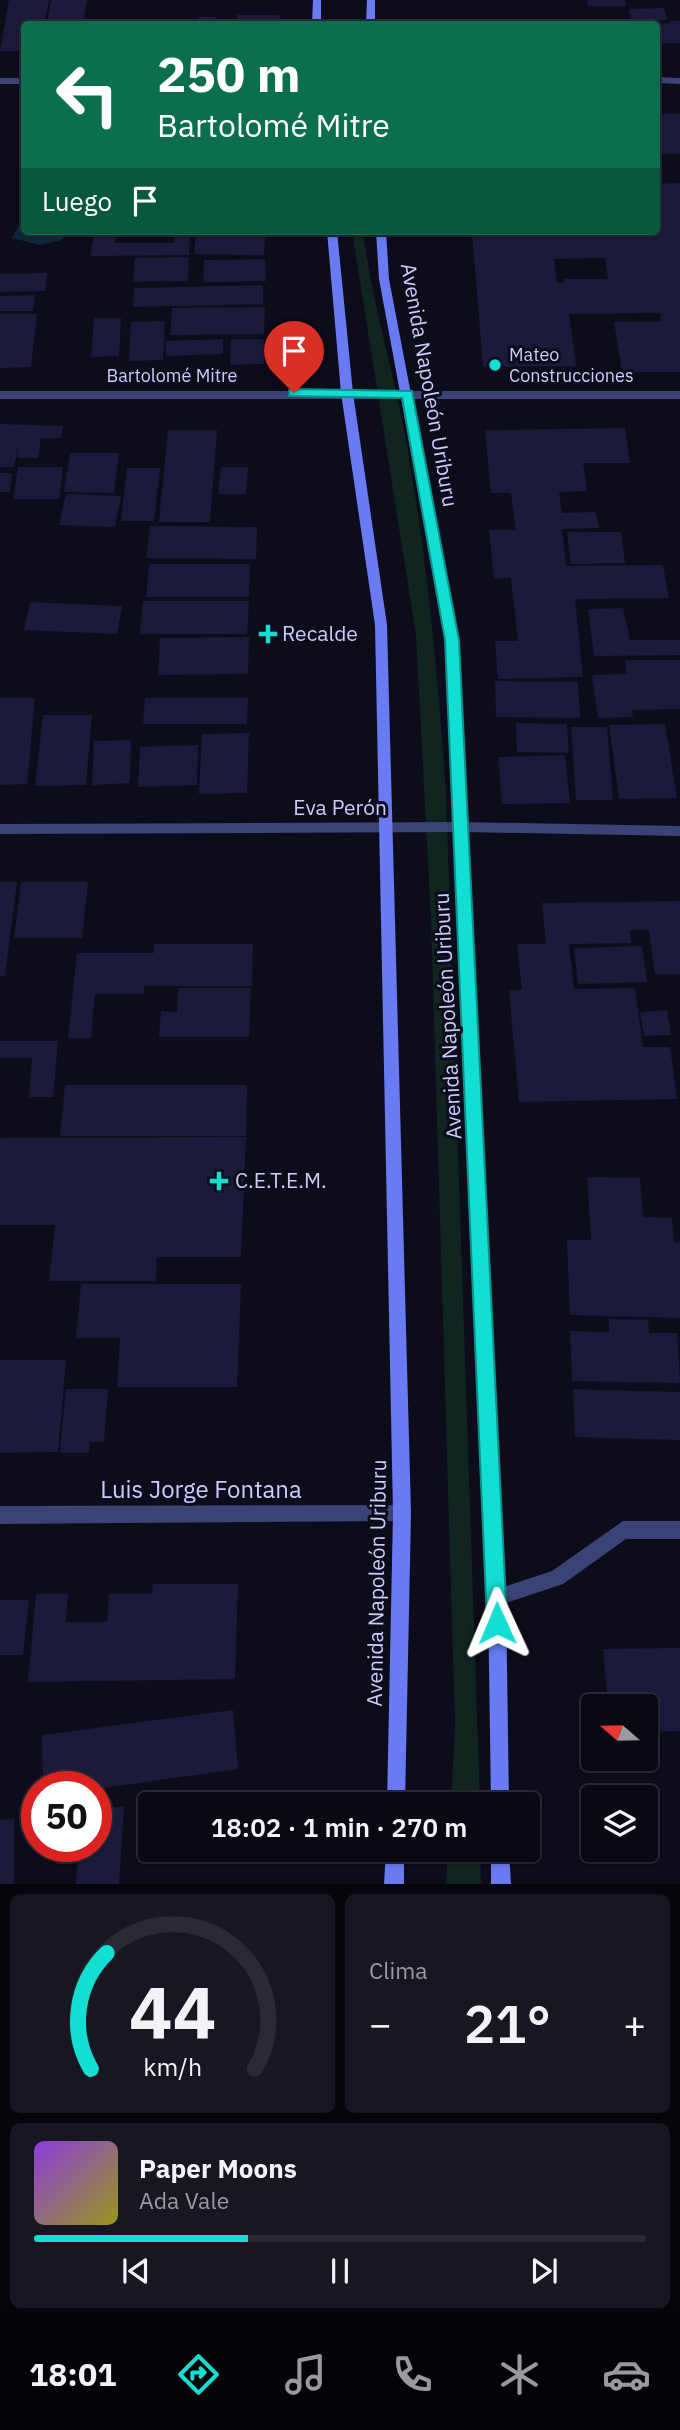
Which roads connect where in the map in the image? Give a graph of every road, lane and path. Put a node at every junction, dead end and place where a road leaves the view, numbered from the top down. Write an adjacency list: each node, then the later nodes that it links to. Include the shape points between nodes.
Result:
1 (317, 0): 3 (main road)
2 (371, 0): 4 (main road)
3 (317, 21)
4 (371, 21)
5 (660, 80): 6 (street)
6 (680, 80)
7 (0, 81): 8 (street)
8 (21, 81)
9 (332, 235): 11 (main road, Avenida Napoleón Uriburu)
10 (381, 235): 12 (main road, Avenida Napoleón Uriburu, via 384,279)
11 (347, 393): 12 (street, Bartolomé Mitre); 13 (street, Bartolomé Mitre); 17 (main road, Avenida Napoleón Uriburu, via 381,625)
12 (408, 394): 14 (street, Bartolomé Mitre); 15 (main road, Avenida Napoleón Uriburu, via 452,640)
13 (0, 395)
14 (680, 395)
15 (463, 827): 17 (street, Eva Perón); 18 (street, Eva Perón); 22 (main road, Avenida Napoleón Uriburu)
16 (0, 829): 17 (street, Eva Perón)
17 (386, 829): 19 (main road, Avenida Napoleón Uriburu)
18 (680, 831)
19 (402, 1514): 20 (street, Luis Jorge Fontana); 23 (main road, Avenida Napoleón Uriburu)
20 (0, 1515)
21 (680, 1530): 22 (street, via 623,1530 557,1578)
22 (497, 1597): 24 (main road, Avenida Napoleón Uriburu)
23 (396, 1792)
24 (500, 1792)
25 (395, 1862): 27 (main road)
26 (500, 1862): 28 (main road)
27 (394, 1884)
28 (501, 1884)

